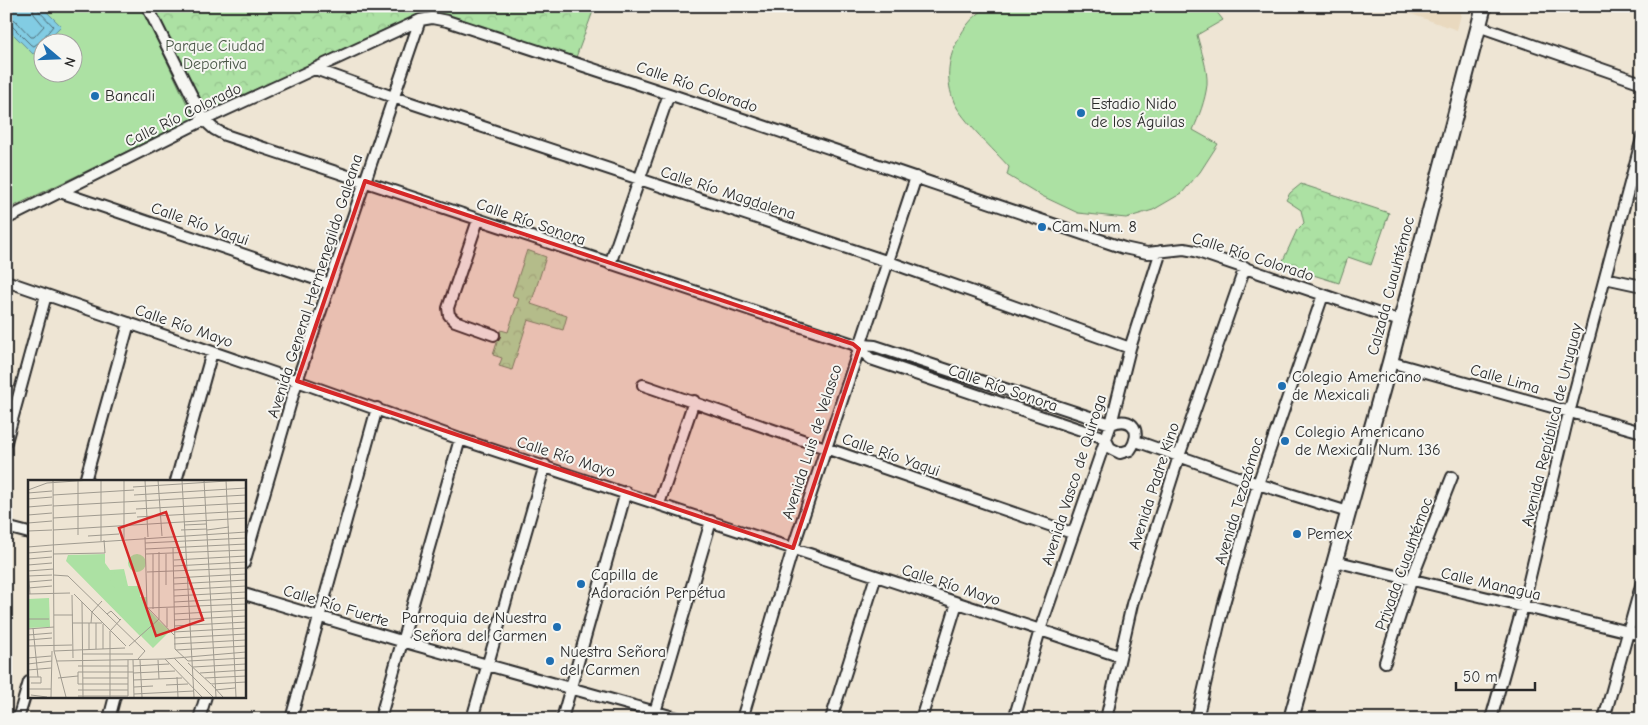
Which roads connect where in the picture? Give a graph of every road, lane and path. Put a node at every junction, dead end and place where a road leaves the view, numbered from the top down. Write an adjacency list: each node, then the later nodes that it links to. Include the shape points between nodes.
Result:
1 (147, 6): 9 (street)
2 (1484, 6): 4 (main road, Calzada Cuauhtémoc)
3 (420, 20): 5 (street, Calle Río Colorado); 7 (street, Calle Río Colorado, via 447,21); 8 (street, Avenida General Hermenegildo Galeana)
4 (1478, 26): 6 (street); 27 (main road, Calzada Cuauhtémoc)
5 (315, 69): 8 (street, Calle Río Magdalena); 9 (street, Calle Río Colorado)
6 (1642, 83)
7 (669, 94): 11 (street, Calle Río Colorado); 12 (street)
8 (393, 97): 12 (street, Calle Río Magdalena); 13 (street, Avenida General Hermenegildo Galeana)
9 (204, 120): 13 (street, Calle Río Sonora, via 225,135); 14 (street, Calle Río Colorado)
10 (1642, 138): 21 (street, Avenida República de Uruguay)
11 (916, 177): 17 (street, Calle Río Colorado, via 1124,248); 18 (street, Avenida Luis de Velasco)
12 (639, 180): 18 (street, Calle Río Magdalena); 19 (street)
13 (365, 181): 16 (street, Calle Río Sonora); 23 (street, Avenida General Hermenegildo Galeana)
14 (60, 192): 15 (street, Calle Río Colorado); 23 (street, Calle Río Yaqui)
15 (6, 219)
16 (478, 220): 19 (street, Calle Río Sonora); 29 (street, via 448,308 449,315 455,320)
17 (1161, 251): 20 (street, Calle Río Colorado, via 1184,249); 31 (street, Avenida Vasco de Quiroga)
18 (889, 262): 30 (street, Avenida Luis de Velasco); 31 (street, Calle Río Magdalena)
19 (610, 264): 30 (street, Calle Río Sonora)
20 (1244, 267): 26 (street, Calle Río Colorado); 46 (street, Avenida Padre Kino)
21 (1605, 278): 24 (street); 38 (street, Avenida República de Uruguay)
22 (6, 281): 25 (street, Calle Río Mayo)
23 (330, 284): 34 (street, Avenida General Hermenegildo Galeana)
24 (1642, 286)
25 (46, 295): 28 (street, Calle Río Mayo); 44 (street)
26 (1322, 295): 27 (street, Calle Río Colorado); 51 (street, Avenida Tezozómoc)
27 (1400, 321): 33 (main road, Calzada Cuauhtémoc)
28 (129, 323): 32 (street, Calle Río Mayo); 49 (street)
29 (494, 335)
30 (857, 346): 39 (street, Calle Río Sonora, via 875,346); 41 (street, Calle Río Sonora, via 871,359); 45 (street, Avenida Luis de Velasco)
31 (1130, 348): 39 (street, Avenida Vasco de Quiroga)
32 (212, 352): 34 (street, Calle Río Mayo); 50 (street)
33 (1390, 362): 38 (street, Calle Lima); 54 (main road, Calzada Cuauhtémoc)
34 (297, 381): 37 (street, Calle Río Mayo); 60 (street, Avenida General Hermenegildo Galeana)
35 (644, 385): 36 (street, Calle Río Yaqui)
36 (694, 401): 45 (street, Calle Río Yaqui); 53 (street)
37 (377, 408): 42 (street, Calle Río Mayo); 68 (street)
38 (1569, 413): 40 (street, Calle Lima); 67 (street, Avenida República de Uruguay)
39 (1111, 424): 41 (street, Avenida Vasco de Quiroga); 43 (street, Calle Río Sonora, via 1120,420 1130,423 1136,431)
40 (1642, 432)
41 (1106, 438): 43 (street, Calle Río Sonora, via 1110,448 1120,453 1130,450); 58 (street, Avenida Vasco de Quiroga)
42 (460, 439): 47 (street, Calle Río Mayo); 72 (street)
43 (1136, 441): 46 (street)
44 (6, 442)
45 (825, 449): 58 (street, Calle Río Yaqui); 59 (street, Avenida Luis de Velasco)
46 (1179, 456): 51 (street); 73 (street, Avenida Padre Kino)
47 (545, 465): 52 (street, Calle Río Mayo); 75 (street)
48 (1452, 477): 63 (street, Privada Cuauhtémoc)
49 (86, 480)
50 (176, 480)
51 (1258, 484): 54 (street); 94 (street, Avenida Tezozómoc, via 1223,607)
52 (626, 492): 53 (street, Calle Río Mayo); 77 (street)
53 (659, 504): 55 (street, Calle Río Mayo)
54 (1348, 512): 61 (main road, Calzada Cuauhtémoc)
55 (711, 521): 59 (street, Calle Río Mayo); 80 (street)
56 (6, 526): 57 (street)
57 (28, 533)
58 (1072, 533): 69 (street, Avenida Vasco de Quiroga)
59 (793, 548): 62 (street, Calle Río Mayo); 89 (street, Avenida Luis de Velasco)
60 (245, 560)
61 (1334, 561): 63 (street, Calle Managua); 95 (main road, Calzada Cuauhtémoc)
62 (876, 576): 66 (street, Calle Río Mayo); 90 (street)
63 (1411, 581): 67 (street, Calle Managua); 74 (street, Privada Cuauhtémoc)
64 (1642, 582): 70 (street)
65 (245, 594): 68 (street, Calle Río Fuerte)
66 (957, 603): 69 (street, Calle Río Mayo); 91 (street)
67 (1523, 606): 70 (street, Calle Managua); 96 (street, Avenida República de Uruguay)
68 (319, 617): 72 (street, Calle Río Fuerte); 84 (street)
69 (1040, 630): 73 (street, Calle Río Mayo); 92 (street, Avenida Vasco de Quiroga)
70 (1629, 631): 71 (street, Calle Managua); 97 (street)
71 (1642, 635)
72 (401, 641): 75 (street, Calle Río Fuerte); 85 (street)
73 (1119, 656): 93 (street, Avenida Padre Kino)
74 (1385, 662)
75 (488, 664): 77 (street, Calle Río Fuerte); 86 (street)
76 (28, 685): 81 (street)
77 (571, 687): 80 (street, Calle Río Fuerte); 87 (street)
78 (114, 698): 82 (street)
79 (205, 698): 83 (street)
80 (654, 715): 88 (street, Calle Río Fuerte)
81 (18, 719)
82 (109, 719)
83 (199, 719)
84 (291, 719)
85 (380, 719)
86 (472, 719)
87 (562, 719)
88 (681, 719)
89 (742, 719)
90 (831, 719)
91 (921, 719)
92 (1014, 719)
93 (1106, 719)
94 (1197, 719)
95 (1290, 719)
96 (1491, 719)
97 (1604, 719)

